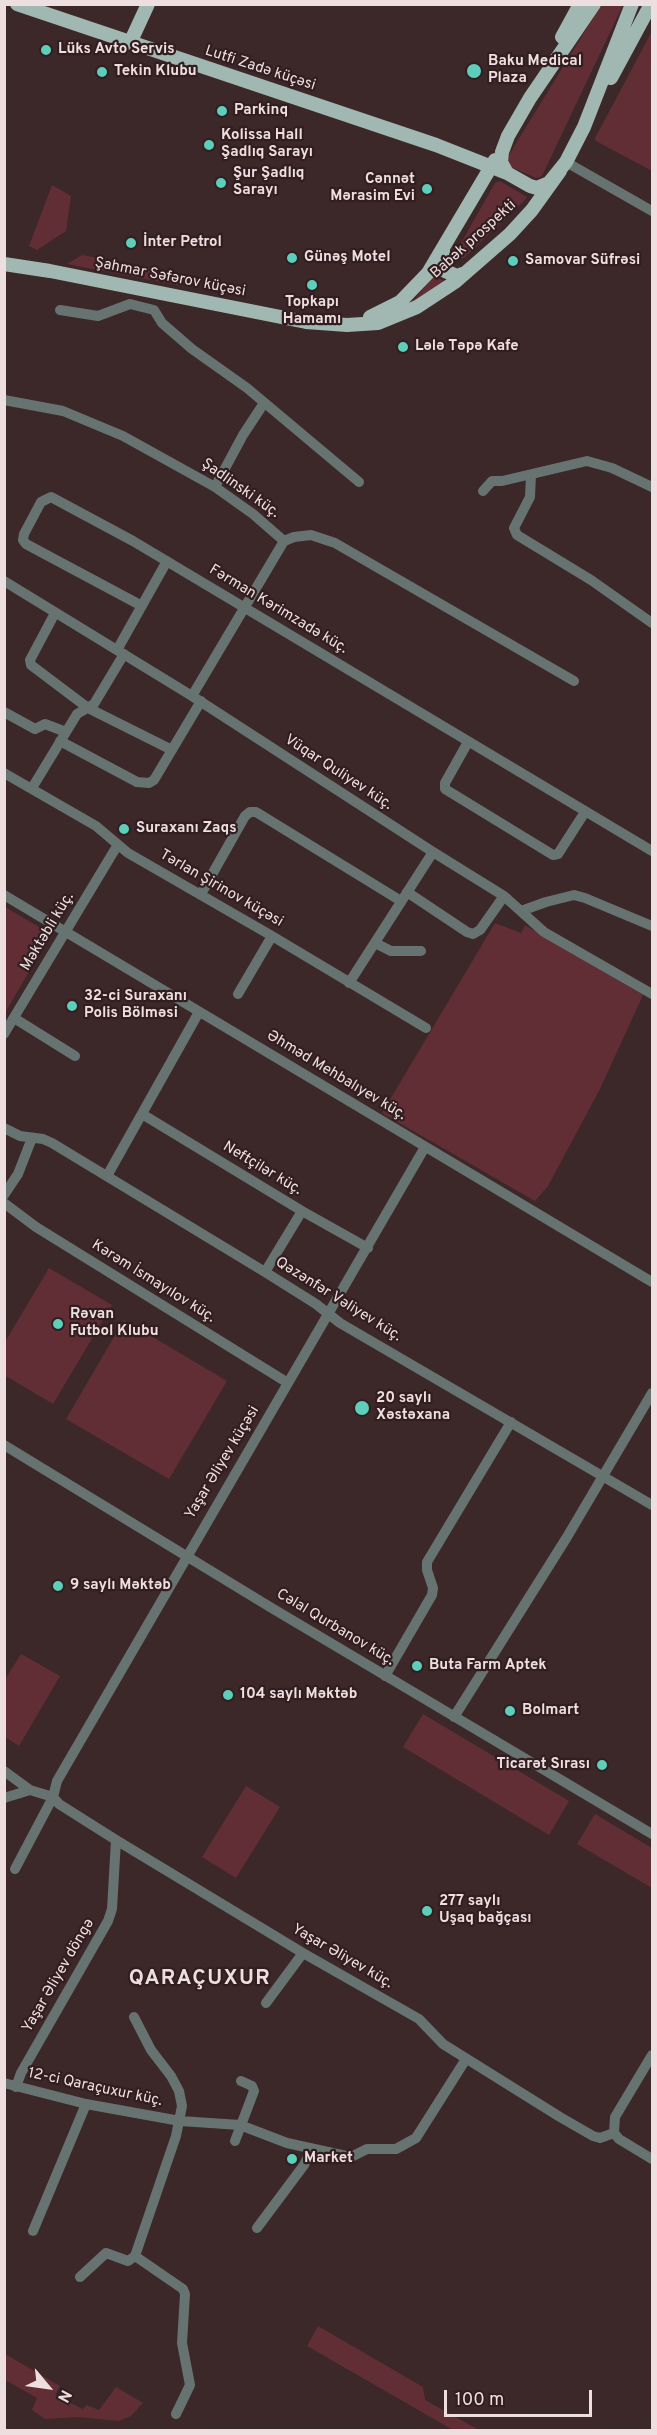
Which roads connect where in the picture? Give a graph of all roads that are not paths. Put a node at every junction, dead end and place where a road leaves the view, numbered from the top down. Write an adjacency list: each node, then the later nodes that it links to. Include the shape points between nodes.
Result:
1 (17, 4): 7 (main road, Lutfi Zadə küçəsi)
2 (147, 4): 7 (main road)
3 (580, 4): 8 (main road, Babək prospekti)
4 (594, 4): 8 (main road, Babək prospekti)
5 (632, 4): 9 (main road, Babək prospekti)
6 (651, 4): 9 (main road, Babək prospekti)
7 (130, 43): 11 (main road, Lutfi Zadə küçəsi)
8 (530, 98): 10 (main road, Babək prospekti)
9 (584, 127): 12 (main road, Babək prospekti)
10 (508, 136): 11 (main road, Babək prospekti); 13 (main road, Babək prospekti, via 501,162)
11 (492, 166): 13 (main road, Lutfi Zadə küçəsi); 15 (main road, Babək prospekti)
12 (563, 167): 13 (main road, Babək prospekti, via 549,183 537,188); 14 (street); 17 (main road, Babək prospekti, via 532,210)
13 (507, 173)
14 (652, 211)
15 (443, 251): 17 (main road, via 441,264 446,271 458,276); 21 (main road, Babək prospekti, via 400,302 381,313)
16 (4, 264): 18 (main road, Şahmar Səfərov küçəsi)
17 (465, 273): 21 (main road, Babək prospekti, via 431,299 399,316 365,324)
18 (146, 289): 19 (street); 21 (main road, Şahmar Səfərov küçəsi)
19 (141, 307): 20 (street, via 130,304 98,316); 23 (street, via 154,310 162,323 192,349)
20 (60, 310)
21 (334, 325)
22 (4, 400): 26 (street, Şadlinski küç., via 63,411 123,436)
23 (264, 403): 25 (street); 26 (street)
24 (531, 475): 27 (street, via 587,461); 28 (street, via 492,481); 35 (street, via 530,497 514,528 517,535)
25 (359, 482)
26 (215, 487): 29 (street, Şadlinski küç.)
27 (652, 487)
28 (483, 491)
29 (285, 541): 33 (street); 37 (street, Şadlinski küç., via 311,535 334,543)
30 (167, 561): 32 (street); 32 (street, Fərman Kərimzadə küç., via 51,497 41,502 24,534 26,544); 33 (street, Fərman Kərimzadə küç.)
31 (4, 581): 34 (street, Vüqar Quliyev küç.)
32 (142, 606): 36 (street)
33 (245, 607): 38 (street); 42 (street, Fərman Kərimzadə küç.)
34 (55, 613): 36 (street, Vüqar Quliyev küç.); 39 (street, via 30,660 31,665)
35 (652, 623)
36 (120, 652): 38 (street, Vüqar Quliyev küç.); 39 (street, via 100,697)
37 (574, 681)
38 (196, 698): 43 (street); 49 (street, Vüqar Quliyev küç.)
39 (88, 708): 41 (street, via 77,714); 43 (street)
40 (4, 712): 41 (street, via 35,729 45,724)
41 (63, 736): 43 (street, via 144,784 154,780); 45 (street)
42 (468, 742): 46 (street, Fərman Kərimzadə küç.); 46 (street, via 445,789 544,850 558,854)
43 (172, 750)
44 (4, 772): 45 (street, Tərlan Şirinov küçəsi)
45 (32, 788): 47 (street, Tərlan Şirinov küçəsi, via 96,826)
46 (585, 812): 48 (street, Fərman Kərimzadə küç.)
47 (117, 846): 50 (street, Tərlan Şirinov küçəsi); 56 (street, Məktəbli küç.)
48 (652, 851)
49 (433, 852): 52 (street); 53 (street, Vüqar Quliyev küç.)
50 (201, 894): 52 (street, via 245,816 256,812); 57 (street, Tərlan Şirinov küçəsi)
51 (4, 895): 56 (street, Əhməd Mehbalıyev küç.)
52 (404, 896): 53 (street, via 472,934 480,930); 58 (street)
53 (504, 896): 54 (street, Vüqar Quliyev küç.)
54 (521, 911): 55 (street, via 574,896); 62 (street, Vüqar Quliyev küç., via 544,932)
55 (652, 926)
56 (65, 932): 63 (street, Əhməd Mehbalıyev küç.); 64 (street, Məktəbli küç.)
57 (272, 936): 60 (street, Tərlan Şirinov küçəsi); 61 (street)
58 (375, 943): 59 (street, via 391,951); 60 (street)
59 (421, 951)
60 (349, 983): 65 (street, Tərlan Şirinov küçəsi)
61 (238, 994)
62 (652, 994)
63 (199, 1012): 68 (street); 71 (street, Əhməd Mehbalıyev küç.)
64 (14, 1018): 66 (street, Məktəbli küç.); 67 (street)
65 (426, 1028)
66 (4, 1034)
67 (75, 1056)
68 (142, 1114): 72 (street); 75 (street, Neftçilər küç.)
69 (4, 1128): 70 (street, Qəzənfər Vəliyev küç.)
70 (32, 1138): 72 (street, Qəzənfər Vəliyev küç., via 52,1143); 73 (street, via 18,1174)
71 (425, 1147): 76 (street, Yaşar Əliyev küçəsi); 78 (street, Əhməd Mehbalıyev küç.)
72 (107, 1176): 77 (street, Qəzənfər Vəliyev küç.)
73 (4, 1195)
74 (4, 1203): 80 (street, Kərəm İsmayılov küç., via 36,1227)
75 (302, 1211): 76 (street, Neftçilər küç.); 77 (street)
76 (368, 1248): 79 (street, Yaşar Əliyev küçəsi)
77 (265, 1272): 79 (street, Qəzənfər Vəliyev küç.)
78 (652, 1282)
79 (328, 1314): 80 (street, Yaşar Əliyev küçəsi); 82 (street, Qəzənfər Vəliyev küç.)
80 (288, 1383): 86 (street, Yaşar Əliyev küçəsi)
81 (652, 1393): 84 (street)
82 (511, 1422): 84 (street, Qəzənfər Vəliyev küç.); 87 (street, via 427,1562 432,1595)
83 (4, 1445): 86 (street, Cəlal Qurbanov küç.)
84 (604, 1476): 85 (street, Qəzənfər Vəliyev küç.); 88 (street)
85 (652, 1505)
86 (186, 1556): 87 (street, Cəlal Qurbanov küç.); 91 (street, Yaşar Əliyev küçəsi, via 57,1781)
87 (385, 1676): 88 (street, Cəlal Qurbanov küç.)
88 (454, 1717): 93 (street, Cəlal Qurbanov küç.)
89 (4, 1771): 90 (street)
90 (30, 1790): 91 (street); 92 (street)
91 (53, 1797): 94 (street, Yaşar Əliyev küç.); 95 (street, Yaşar Əliyev küçəsi)
92 (4, 1798)
93 (652, 1834)
94 (116, 1840): 96 (street, Yaşar Əliyev küç.); 102 (street, Yaşar Əliyev döngə, via 108,1921 21,2073)
95 (15, 1869)
96 (303, 1953): 97 (street); 100 (street, Yaşar Əliyev küç., via 419,2019 443,2044)
97 (266, 2003)
98 (134, 2017): 104 (street, 12-ci Qaraçuxur küç., via 178,2091)
99 (652, 2055): 106 (street, via 615,2117)
100 (466, 2059): 106 (street, Yaşar Əliyev küç., via 586,2133 600,2138); 108 (street, 12-ci Qaraçuxur küç., via 416,2139 396,2149 367,2149 351,2157)
101 (241, 2081): 105 (street, via 254,2091)
102 (10, 2085): 103 (street, 12-ci Qaraçuxur küç.)
103 (86, 2104): 104 (street, 12-ci Qaraçuxur küç.); 111 (street)
104 (180, 2121): 105 (street, 12-ci Qaraçuxur küç.); 112 (street, 12-ci Qaraçuxur küç.)
105 (240, 2126): 107 (street); 108 (street, 12-ci Qaraçuxur küç.)
106 (614, 2133): 109 (street)
107 (235, 2141)
108 (312, 2149): 110 (street)
109 (652, 2159)
110 (257, 2228)
111 (33, 2231)
112 (135, 2256): 113 (street, via 128,2261 106,2253); 114 (street, via 185,2294 182,2343 190,2385)
113 (80, 2277)
114 (176, 2414)

